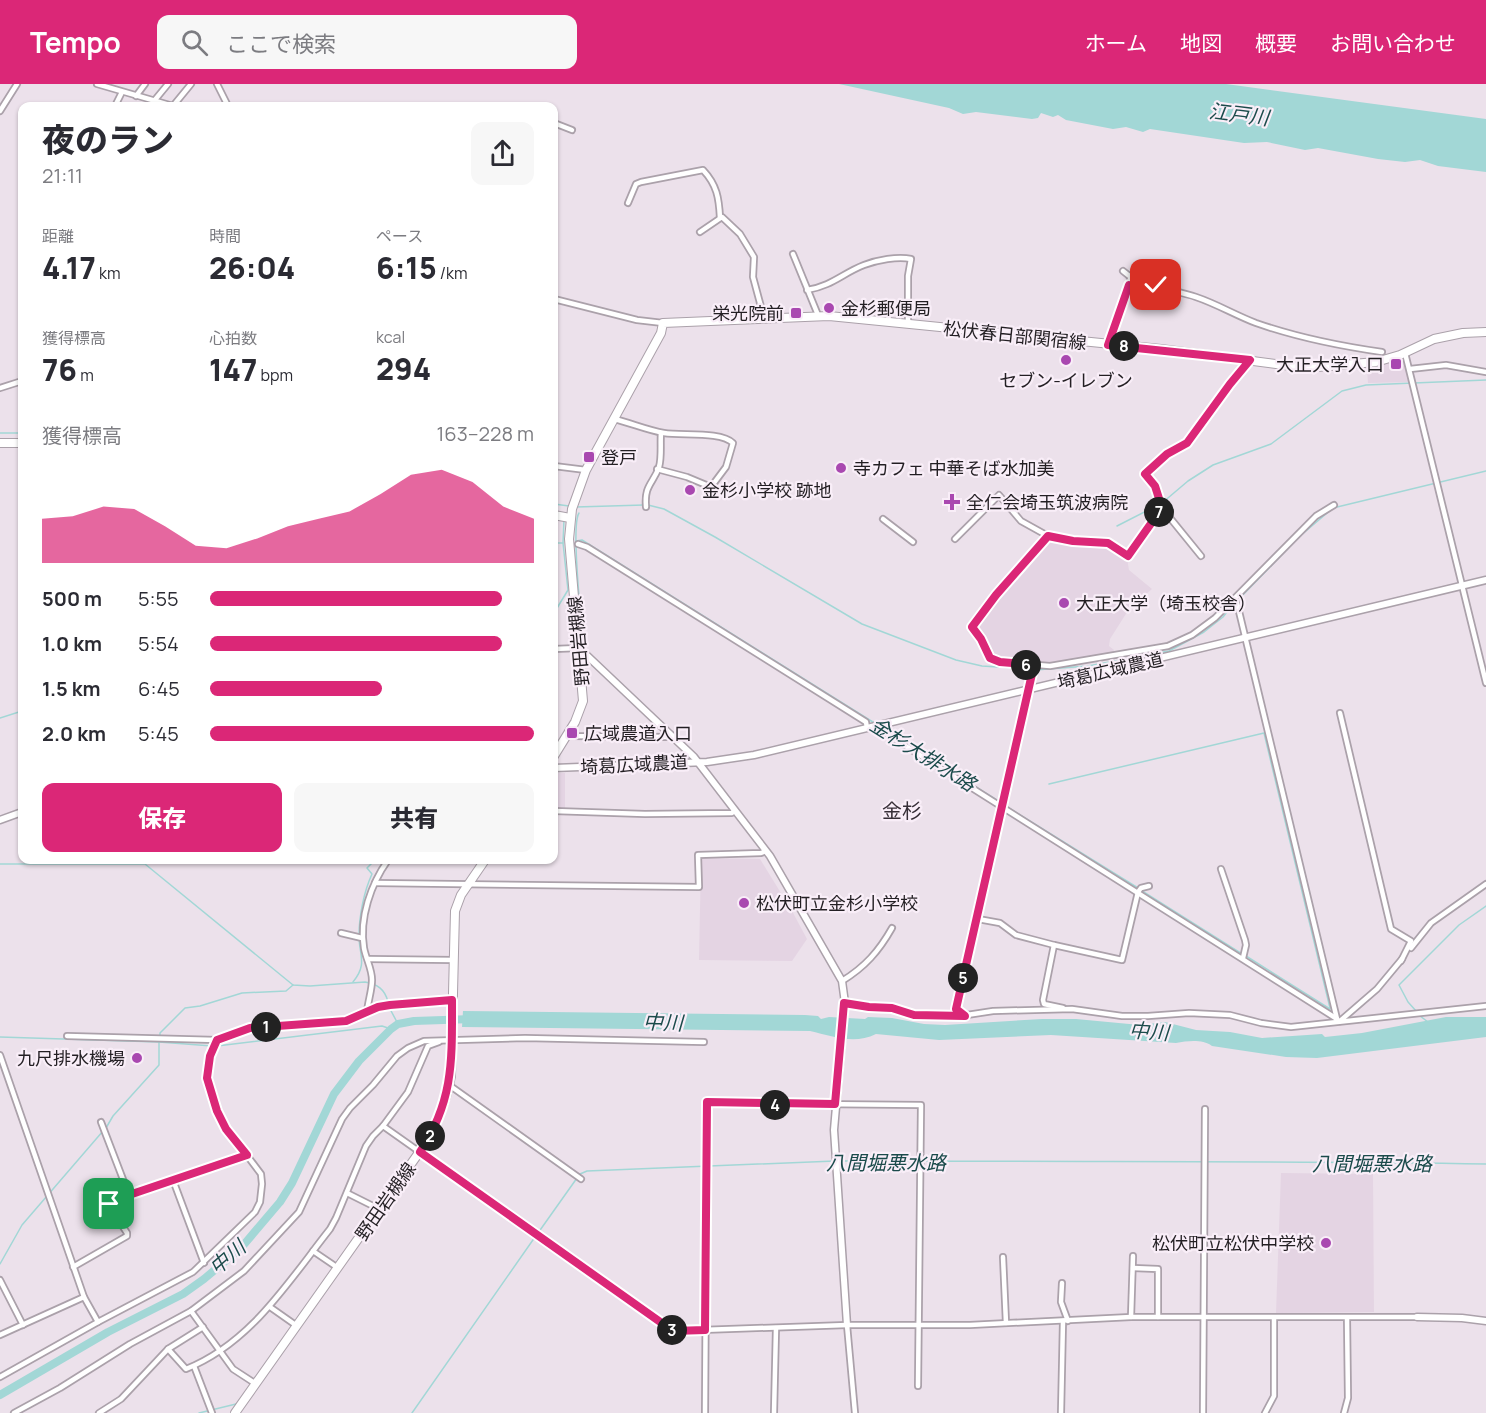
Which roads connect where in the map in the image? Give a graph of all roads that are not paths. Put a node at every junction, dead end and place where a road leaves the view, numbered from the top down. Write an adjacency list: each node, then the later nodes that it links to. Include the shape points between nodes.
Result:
1 (17, 84): 15 (street)
2 (101, 84): 8 (street)
3 (124, 84): 8 (street)
4 (145, 84): 9 (street)
5 (168, 84): 10 (street)
6 (190, 84): 13 (street)
7 (217, 84): 14 (street)
8 (120, 91): 9 (street); 11 (street)
9 (136, 96): 10 (street)
10 (154, 101): 12 (street)
11 (116, 102)
12 (158, 102)
13 (176, 102)
14 (226, 102)
15 (0, 111)
16 (558, 125): 17 (street)
17 (572, 130)
18 (628, 203): 19 (street, via 636,184 706,170 719,196)
19 (720, 218): 20 (street); 29 (street, via 740,234 754,257 753,277)
20 (700, 232)
21 (793, 254): 26 (street)
22 (1164, 270): 24 (street, via 1134,274)
23 (1123, 271): 24 (street)
24 (1131, 278): 25 (street)
25 (1156, 285): 33 (street, via 1152,293 1129,285); 34 (street, via 1206,300 1281,331)
26 (807, 290): 28 (street); 31 (street, via 821,288 864,265 911,259)
27 (558, 300): 30 (street)
28 (818, 315): 29 (main road, 松伏春日部関宿線); 31 (main road, 松伏春日部関宿線)
29 (764, 318): 30 (main road, 松伏春日部関宿線)
30 (663, 323): 42 (main road)
31 (908, 324): 33 (main road, 松伏春日部関宿線)
32 (1486, 332): 35 (main road, 松伏春日部関宿線, via 1449,335)
33 (1108, 345): 36 (main road, 松伏春日部関宿線)
34 (1382, 352)
35 (1405, 353): 36 (main road, 松伏春日部関宿線, via 1376,362 1306,368); 37 (street)
36 (1250, 360): 50 (street, via 1187,443 1167,454 1145,474 1155,486)
37 (1410, 369): 38 (street, via 1446,365); 61 (street)
38 (1486, 372): 39 (street)
39 (1486, 378)
40 (18, 382): 41 (street)
41 (0, 388)
42 (614, 419): 43 (street); 48 (main road)
43 (661, 433): 47 (street); 47 (street, via 732,440 733,448 726,467 711,487)
44 (0, 443): 45 (main road)
45 (18, 443)
46 (558, 466): 48 (street)
47 (657, 469): 49 (street, via 646,491)
48 (586, 470): 52 (main road)
49 (646, 505)
50 (1160, 505): 55 (street, via 1128,556 1108,543); 59 (street)
51 (1334, 505): 62 (street, via 1316,516)
52 (572, 510): 53 (main road); 64 (main road, 野田岩槻線, via 569,540)
53 (558, 514)
54 (883, 519): 57 (street)
55 (1048, 536): 56 (street, via 1021,522 999,495); 66 (street, via 972,627 990,658)
56 (955, 539)
57 (913, 543)
58 (578, 544): 70 (street, via 820,692)
59 (1201, 556)
60 (1486, 580): 61 (street, 埼葛広域農道)
61 (1463, 586): 63 (street, 埼葛広域農道); 67 (street)
62 (1235, 601): 63 (street); 66 (street, via 1206,626 1168,646)
63 (1245, 638): 68 (street, 埼葛広域農道); 106 (street)
64 (579, 648): 65 (street); 71 (main road, 野田岩槻線, via 583,701); 72 (street)
65 (558, 650)
66 (1034, 668): 68 (street)
67 (1486, 683)
68 (1030, 689): 70 (street, 埼葛広域農道); 76 (street)
69 (1340, 713): 98 (street, via 1391,929 1411,941)
70 (870, 727): 74 (street, 埼葛広域農道, via 754,755); 76 (street)
71 (568, 734): 72 (street); 73 (main road, 野田岩槻線)
72 (670, 734): 74 (street)
73 (558, 750)
74 (697, 762): 75 (street, 埼葛広域農道); 77 (street)
75 (558, 768)
76 (1003, 809): 89 (street); 90 (street)
77 (735, 810): 78 (street, via 645,814); 81 (street)
78 (558, 811)
79 (18, 813): 80 (street)
80 (0, 820)
81 (766, 851): 86 (street, via 698,855 699,887); 99 (street)
82 (385, 864): 85 (street)
83 (482, 864): 86 (main road, 野田岩槻線)
84 (1221, 868): 95 (street, via 1245,940)
85 (375, 883): 86 (street); 93 (street)
86 (468, 884): 97 (main road, 野田岩槻線, via 455,911)
87 (1486, 885): 98 (street, via 1431,923)
88 (1149, 886): 89 (street)
89 (1138, 892): 94 (street, via 1122,960); 95 (street)
90 (978, 918): 94 (street, via 1000,923 1016,935); 105 (street, via 956,1009)
91 (892, 928): 99 (street, via 876,954)
92 (341, 933): 93 (street)
93 (362, 938): 96 (street)
94 (1054, 945): 103 (street, via 1044,1004)
95 (1243, 958): 106 (street)
96 (368, 959): 97 (street); 104 (street, via 372,979)
97 (453, 960): 100 (main road, 野田岩槻線)
98 (1401, 960): 106 (street, via 1377,989)
99 (842, 981): 101 (street)
100 (452, 1003): 104 (street, via 390,1005); 108 (main road, 野田岩槻線)
101 (844, 1004): 105 (street, via 892,1008 914,1015); 113 (street)
102 (1486, 1006): 106 (street)
103 (1072, 1009): 105 (street, via 993,1011); 106 (street, via 1122,1016 1230,1015 1291,1027)
104 (367, 1012): 109 (street, via 346,1021 250,1028)
105 (965, 1016)
106 (1337, 1021)
107 (67, 1035): 109 (street)
108 (451, 1039): 110 (street); 112 (main road, 野田岩槻線); 116 (street, via 428,1046 408,1092); 137 (street, via 424,1041 408,1048 388,1065 342,1119 299,1212 244,1271)
109 (217, 1040): 118 (street, via 207,1078 226,1129)
110 (704, 1042)
111 (0, 1055): 130 (street)
112 (449, 1085): 117 (main road, 野田岩槻線, via 436,1124); 119 (street)
113 (835, 1104): 149 (street, via 835,1161); 150 (street, via 921,1106); 154 (street, via 707,1102)
114 (1205, 1109): 138 (street)
115 (101, 1122): 122 (street)
116 (384, 1126): 117 (street); 123 (street, via 366,1146)
117 (420, 1152): 125 (main road, 野田岩槻線); 154 (street, via 673,1331)
118 (247, 1155): 120 (street); 129 (street, via 261,1174 260,1202 251,1217)
119 (581, 1179)
120 (173, 1180): 122 (street, via 129,1195); 129 (street)
121 (98, 1188): 124 (street)
122 (127, 1192): 124 (street)
123 (347, 1193): 125 (street); 126 (street, via 333,1224)
124 (109, 1204): 130 (street, via 127,1236)
125 (379, 1209): 131 (main road, 野田岩槻線)
126 (313, 1251): 131 (street); 136 (street)
127 (1133, 1256): 132 (street)
128 (1003, 1257): 147 (street)
129 (204, 1263): 145 (street, via 179,1281)
130 (74, 1267): 135 (street)
131 (338, 1268): 151 (main road, 野田岩槻線)
132 (1133, 1268): 139 (street); 140 (street, via 1158,1269)
133 (0, 1280): 148 (street)
134 (1062, 1283): 144 (street)
135 (84, 1297): 145 (street); 148 (street)
136 (270, 1307): 151 (street); 157 (street)
137 (191, 1311): 152 (street); 162 (street)
138 (1203, 1316): 140 (street); 142 (street); 172 (street)
139 (1131, 1317): 140 (street); 144 (street)
140 (1158, 1317)
141 (1417, 1317): 143 (street); 146 (street, via 1462,1317)
142 (1274, 1318): 143 (street); 173 (street, via 1274,1396)
143 (1347, 1318): 174 (street, via 1348,1398)
144 (1066, 1321): 147 (street); 171 (street)
145 (98, 1322): 159 (street)
146 (1486, 1322)
147 (1006, 1323): 150 (street)
148 (23, 1325): 155 (street)
149 (848, 1325): 150 (street); 153 (street); 170 (street)
150 (918, 1325): 161 (street)
151 (297, 1326): 160 (main road, 野田岩槻線)
152 (202, 1327): 156 (street); 157 (street)
153 (776, 1328): 154 (street); 169 (street)
154 (705, 1330): 168 (street)
155 (0, 1335)
156 (168, 1349): 158 (street, via 184,1368); 165 (street, via 121,1399)
157 (220, 1351): 158 (street); 160 (street, via 233,1369)
158 (194, 1366): 166 (street)
159 (0, 1377)
160 (256, 1384): 167 (main road, 野田岩槻線)
161 (918, 1386)
162 (28, 1407): 163 (street); 164 (street)
163 (14, 1413)
164 (33, 1413)
165 (99, 1413)
166 (212, 1413)
167 (235, 1413)
168 (705, 1413)
169 (774, 1413)
170 (855, 1413)
171 (1061, 1413)
172 (1203, 1413)
173 (1265, 1413)
174 (1344, 1413)

